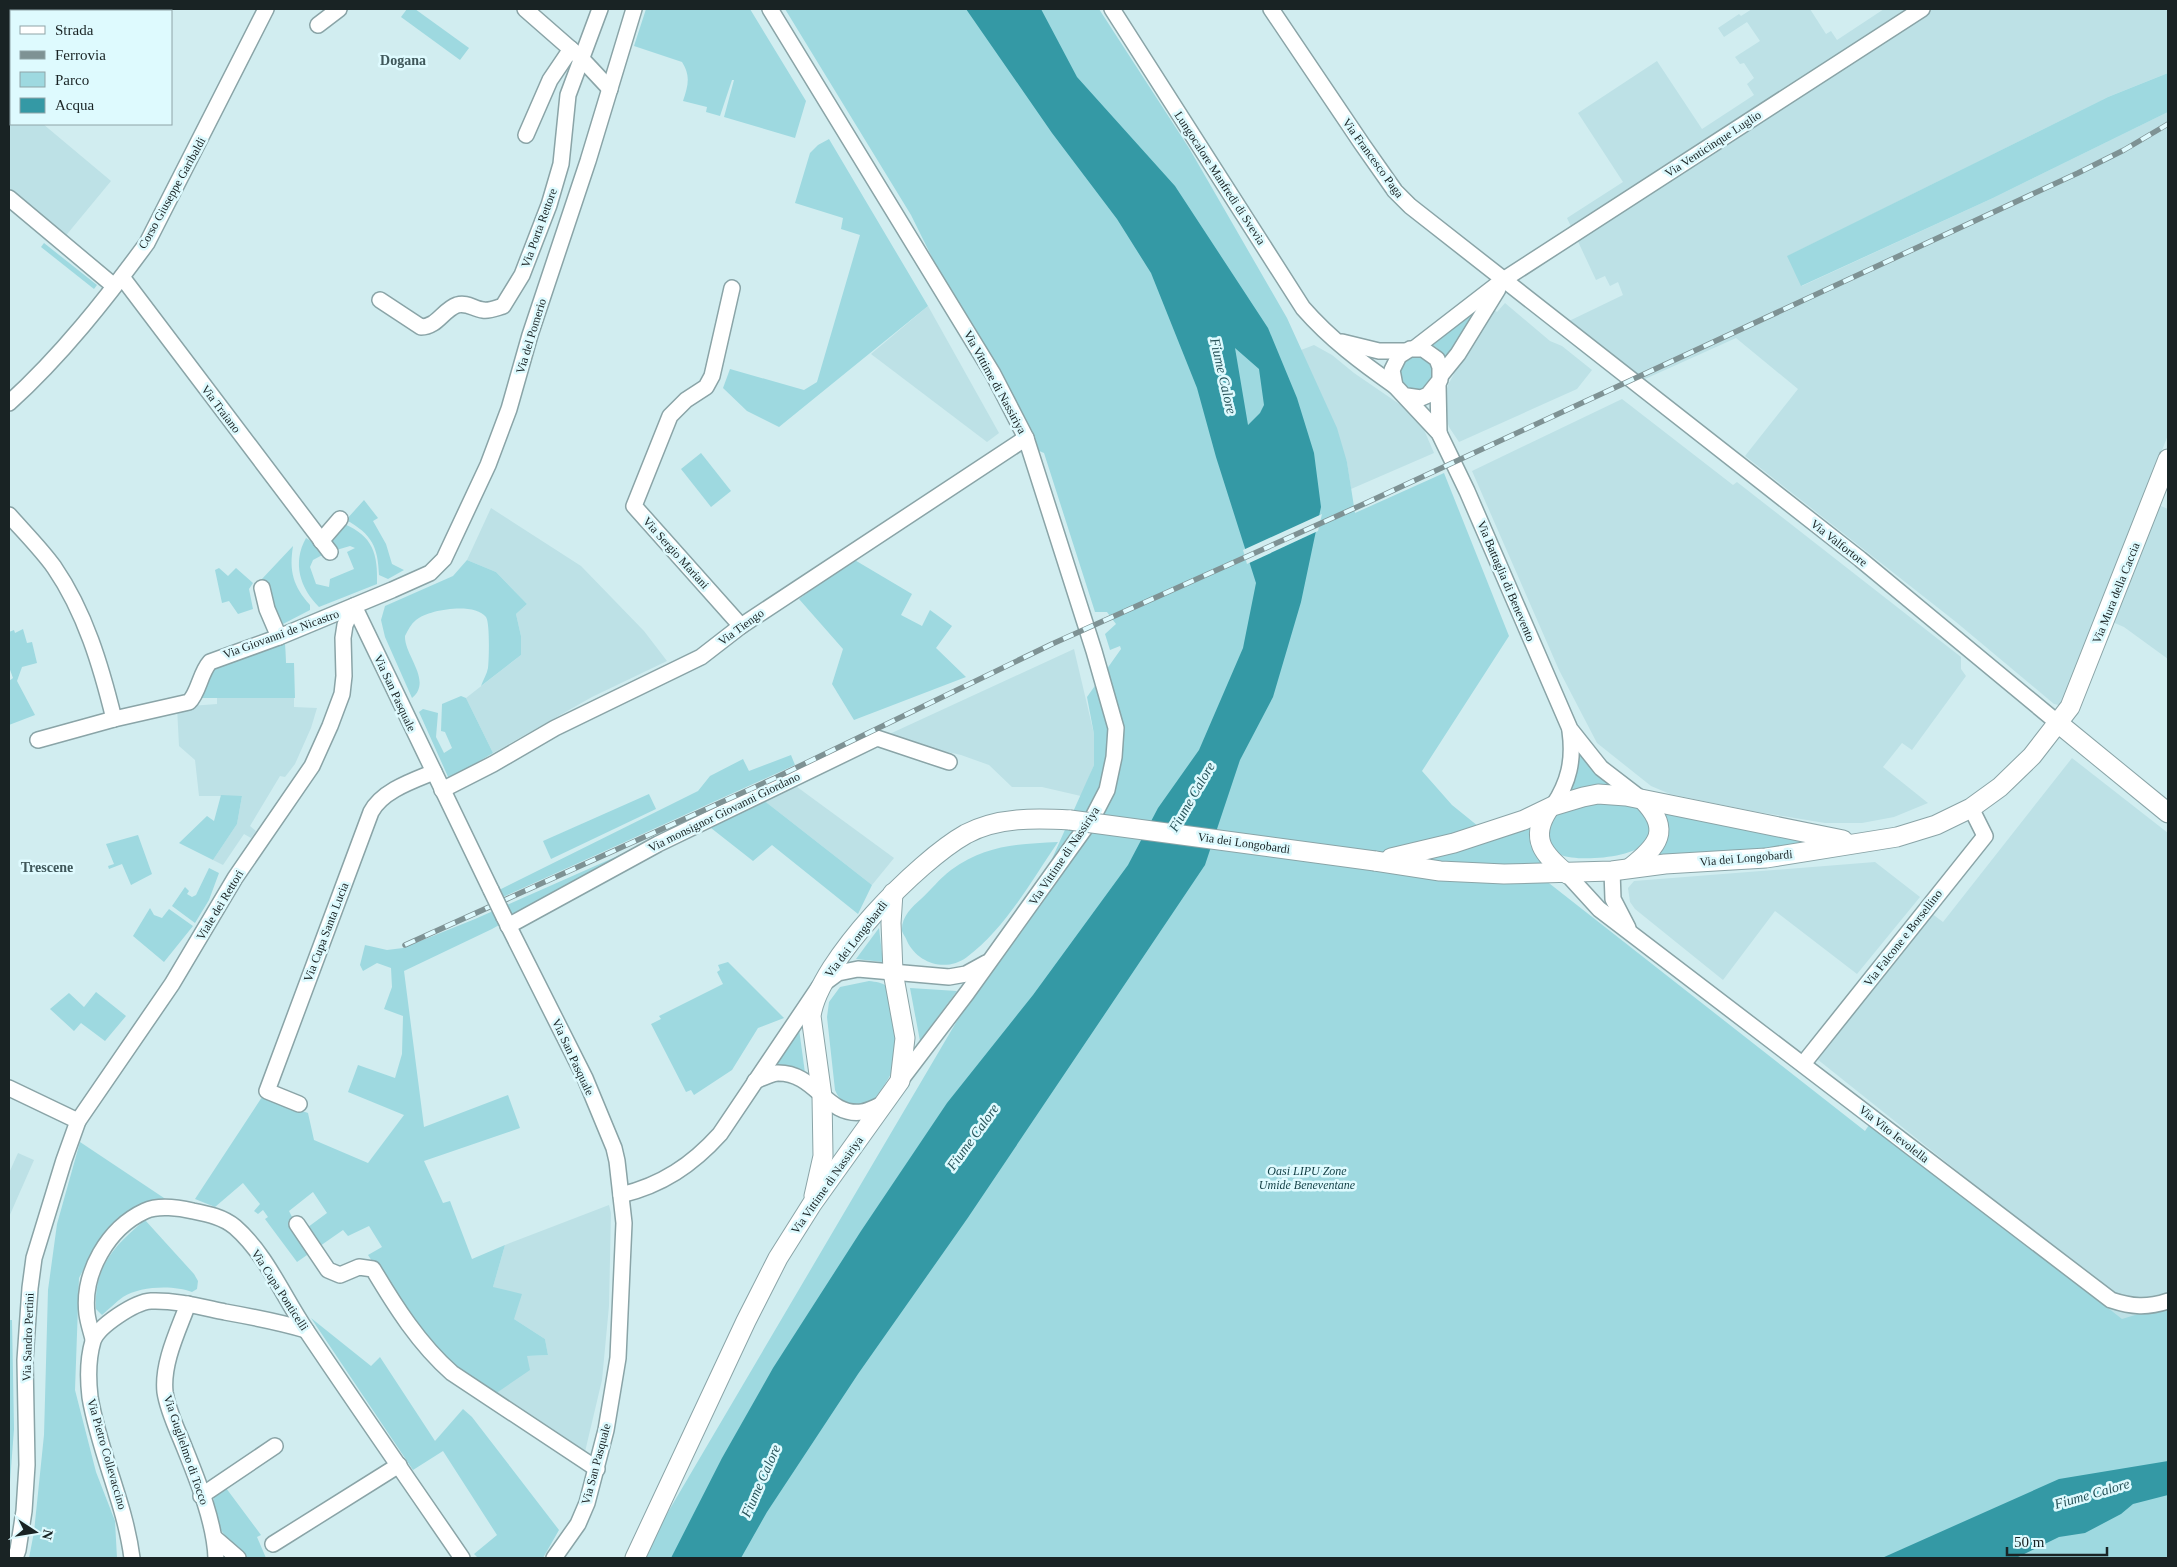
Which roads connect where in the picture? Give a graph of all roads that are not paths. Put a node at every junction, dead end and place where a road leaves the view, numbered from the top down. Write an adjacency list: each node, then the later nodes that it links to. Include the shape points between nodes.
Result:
1 (266, 9): 16 (street, Corso Giuseppe Garibaldi, via 147,242)
2 (339, 9): 10 (street)
3 (524, 9): 11 (street)
4 (600, 9): 11 (street)
5 (634, 9): 12 (street, Via del Pomerio)
6 (770, 9): 26 (street, Via Vittime di Nassiriya, via 993,374)
7 (1112, 9): 19 (street, Lungocalore Manfredi di Svevia, via 1303,308)
8 (1271, 9): 15 (street, Via Francesco Paga, via 1395,191 1435,228)
9 (1922, 9): 15 (street, Via Venticinque Luglio)
10 (318, 25)
11 (576, 53): 12 (street); 13 (street, via 550,80); 18 (street, Via Porta Rettore, via 561,164 522,275 503,306 492,310 458,305 433,324 421,327)
12 (610, 89): 31 (street, Via del Pomerio, via 494,453 444,559 430,573)
13 (526, 135)
14 (9, 198): 16 (street, Via Traiano)
15 (1503, 280): 20 (street, Via Venticinque Luglio); 21 (street, Via Venticinque Luglio); 35 (street, Via Valfortore, via 1852,553)
16 (118, 281): 24 (street, Corso Giuseppe Garibaldi, via 56,356); 29 (street, Via Traiano, via 326,546)
17 (732, 288): 32 (street, Via Sergio Mariani, via 712,376 706,386 670,416 634,506)
18 (380, 300)
19 (1335, 340): 20 (street, Lungocalore Manfredi di Svevia, via 1379,351); 22 (street, Lungocalore Manfredi di Svevia)
20 (1410, 350): 21 (street, via 1431,353 1437,359); 22 (street, via 1399,356 1392,370)
21 (1440, 380): 23 (street, via 1434,391 1421,398); 25 (street, Via Battaglia di Benevento)
22 (1395, 386): 23 (street)
23 (1407, 396): 25 (street, Via Battaglia di Benevento)
24 (9, 403)
25 (1439, 433): 36 (street, Via Battaglia di Benevento)
26 (1026, 438): 32 (street, Via Tiengo); 52 (street, Via Vittime di Nassiriya, via 1114,720 1114,757 1107,790 1093,817)
27 (2168, 459): 35 (main road, Via Mura della Caccia, via 2070,707)
28 (9, 515): 34 (street, via 52,565 71,595 89,635)
29 (340, 519)
30 (262, 588): 33 (street)
31 (354, 606): 33 (street, Via Giovanni de Nicastro); 39 (street, Via San Pasquale); 62 (street, Viale dei Rettori, via 343,638 342,694 312,766 235,878 172,984)
32 (741, 626): 40 (street, Via Tiengo, via 701,657 555,728)
33 (279, 637): 34 (street, Via Giovanni de Nicastro, via 210,662 203,669 191,699)
34 (114, 719): 37 (street, Via Giovanni de Nicastro)
35 (2058, 723): 43 (main road, Via dei Longobardi, via 2032,756 2000,787); 44 (main road, Via Valfortore)
36 (1570, 729): 41 (street, Via Battaglia di Benevento, via 1601,768); 42 (street, Via Battaglia di Benevento, via 1569,776)
37 (38, 740)
38 (948, 762): 50 (street, Via monsignor Giovanni Giordano, via 877,738)
39 (434, 772): 40 (street, Via San Pasquale); 60 (street, Via Cupa Santa Lucia, via 378,801 371,812 267,1091)
40 (442, 790): 50 (street, Via San Pasquale, bridge)
41 (1643, 800): 42 (main road, Via dei Longobardi, via 1598,794); 45 (main road, Via dei Longobardi); 47 (main road, via 1655,813 1660,825 1658,842 1648,854)
42 (1550, 808): 46 (main road, Via dei Longobardi, via 1454,843); 48 (main road, via 1539,829 1541,846)
43 (1971, 808): 45 (main road, Via dei Longobardi, via 1905,835); 55 (street, Via Falcone e Borsellino, via 1985,836)
44 (2168, 813)
45 (1862, 843): 47 (main road, Via dei Longobardi, via 1766,858)
46 (1375, 860): 48 (main road, Via dei Longobardi, via 1473,873); 49 (main road, Via dei Longobardi, bridge, via 1038,818 1006,821 967,834 929,861)
47 (1620, 870): 48 (main road, Via dei Longobardi); 51 (street, Via Vito Ievolella, via 1613,899)
48 (1567, 874): 51 (street, Via Vito Ievolella, via 1599,909)
49 (893, 893): 53 (main road); 54 (main road, Via dei Longobardi, via 873,914)
50 (506, 922): 63 (street, Via San Pasquale, via 584,1078 614,1148)
51 (1630, 932): 55 (street, Via Vito Ievolella)
52 (989, 961): 53 (street, via 966,974 949,977); 57 (street, Via Vittime di Nassiriya)
53 (893, 972): 54 (street, via 858,969 838,973); 57 (main road, via 904,1038)
54 (820, 987): 56 (street, Via dei Longobardi); 59 (main road, via 811,1016)
55 (1803, 1064): 66 (street, Via Vito Ievolella, via 2111,1300 2130,1306 2150,1307)
56 (755, 1081): 59 (street, via 775,1073 786,1074 812,1084); 63 (street, Via dei Longobardi, via 720,1134 702,1154 662,1182)
57 (900, 1081): 61 (main road, Via Vittime di Nassiriya)
58 (9, 1088): 62 (street)
59 (822, 1096): 61 (street, via 835,1107 861,1112); 64 (main road, via 823,1156)
60 (299, 1104)
61 (884, 1104): 64 (main road, Via Vittime di Nassiriya)
62 (78, 1121): 77 (street, Via Sandro Pertini, via 34,1258 25,1360 27,1465 24,1511)
63 (621, 1195): 72 (street, Via San Pasquale, via 624,1223 618,1358)
64 (812, 1204): 84 (main road, Via Vittime di Nassiriya, via 778,1258 746,1320)
65 (297, 1224): 72 (street, via 328,1270 340,1275 359,1267 372,1269 422,1342 452,1373)
66 (2168, 1301)
67 (188, 1304): 68 (street); 69 (street, via 149,1301 113,1319); 73 (street, Via Guglielmo di Tocco, via 166,1371 165,1391)
68 (306, 1330): 69 (street, Via Cupa Ponticelli, via 260,1257 235,1227 216,1216 180,1208 146,1210 120,1227 103,1248 88,1287 87,1313); 71 (street, Via Cupa Ponticelli)
69 (94, 1339): 78 (street, Via Pietro Collevaccino, via 90,1398 124,1514)
70 (275, 1446): 73 (street)
71 (399, 1466): 76 (street); 81 (street, Via Cupa Ponticelli)
72 (596, 1469): 75 (street, Via San Pasquale, via 587,1503)
73 (201, 1496): 74 (street, Via Guglielmo di Tocco)
74 (216, 1539): 79 (street, Via Guglielmo di Tocco); 80 (street, Via Guglielmo di Tocco)
75 (568, 1540): 82 (street); 83 (street)
76 (273, 1544)
77 (15, 1558)
78 (132, 1558)
79 (216, 1558)
80 (238, 1558)
81 (462, 1558)
82 (554, 1558)
83 (565, 1558)
84 (635, 1558)

